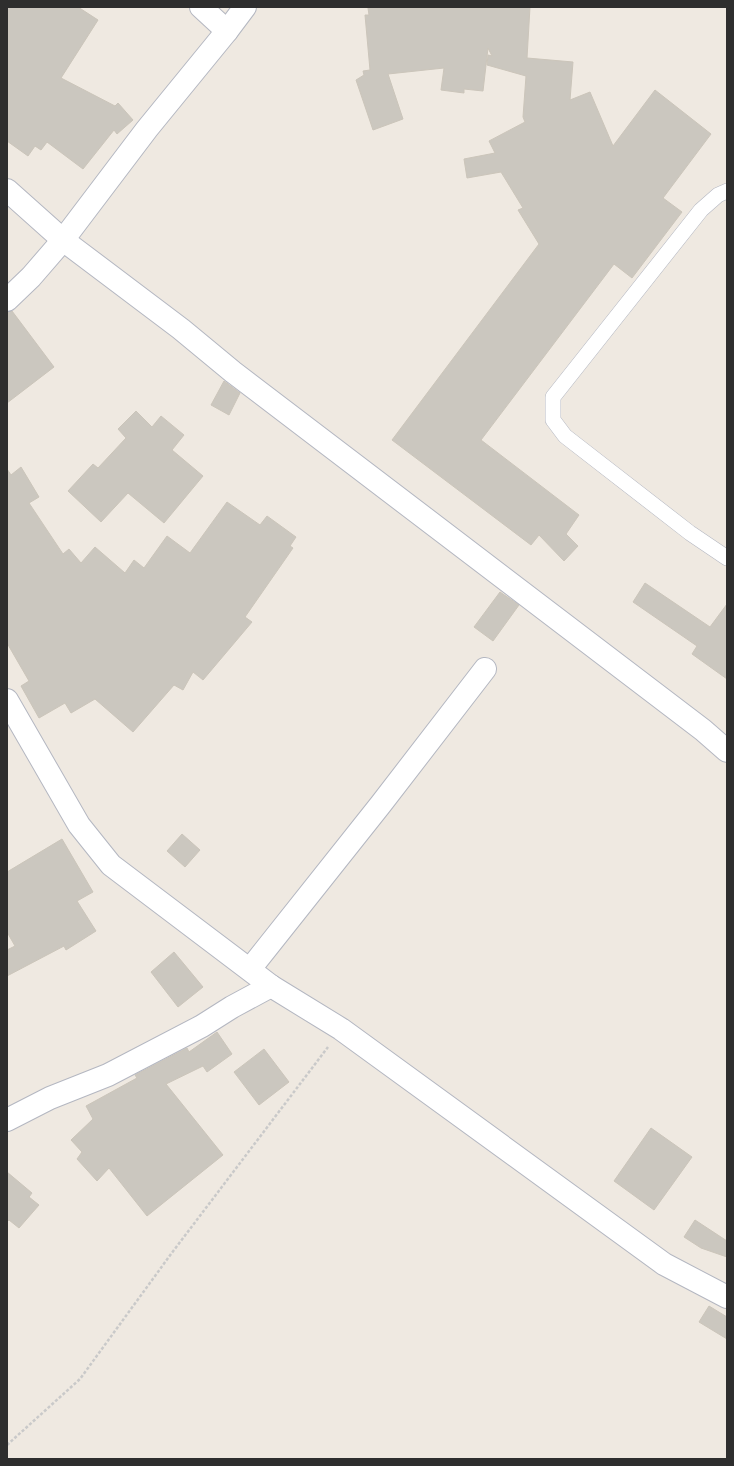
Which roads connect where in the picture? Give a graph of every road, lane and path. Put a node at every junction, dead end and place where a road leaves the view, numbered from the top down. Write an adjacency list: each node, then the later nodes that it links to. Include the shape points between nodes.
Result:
1 (201, 7): 3 (street)
2 (244, 7): 3 (street)
3 (227, 31): 6 (street, via 147,129)
4 (7, 190): 6 (street)
5 (727, 191): 8 (lane, via 718,195 701,210 553,397 553,420 564,436 690,533)
6 (63, 240): 7 (street, via 32,277); 11 (street, via 703,730)
7 (7, 300)
8 (727, 558)
9 (484, 669): 12 (street)
10 (7, 700): 12 (street, via 79,825 111,865)
11 (727, 751)
12 (250, 969): 13 (street)
13 (271, 986): 14 (street); 15 (street, via 202,1026 108,1075 50,1098)
14 (341, 1029): 16 (street, via 664,1264); 17 (path, via 80,1379)
15 (7, 1120)
16 (727, 1297)
17 (7, 1445)

